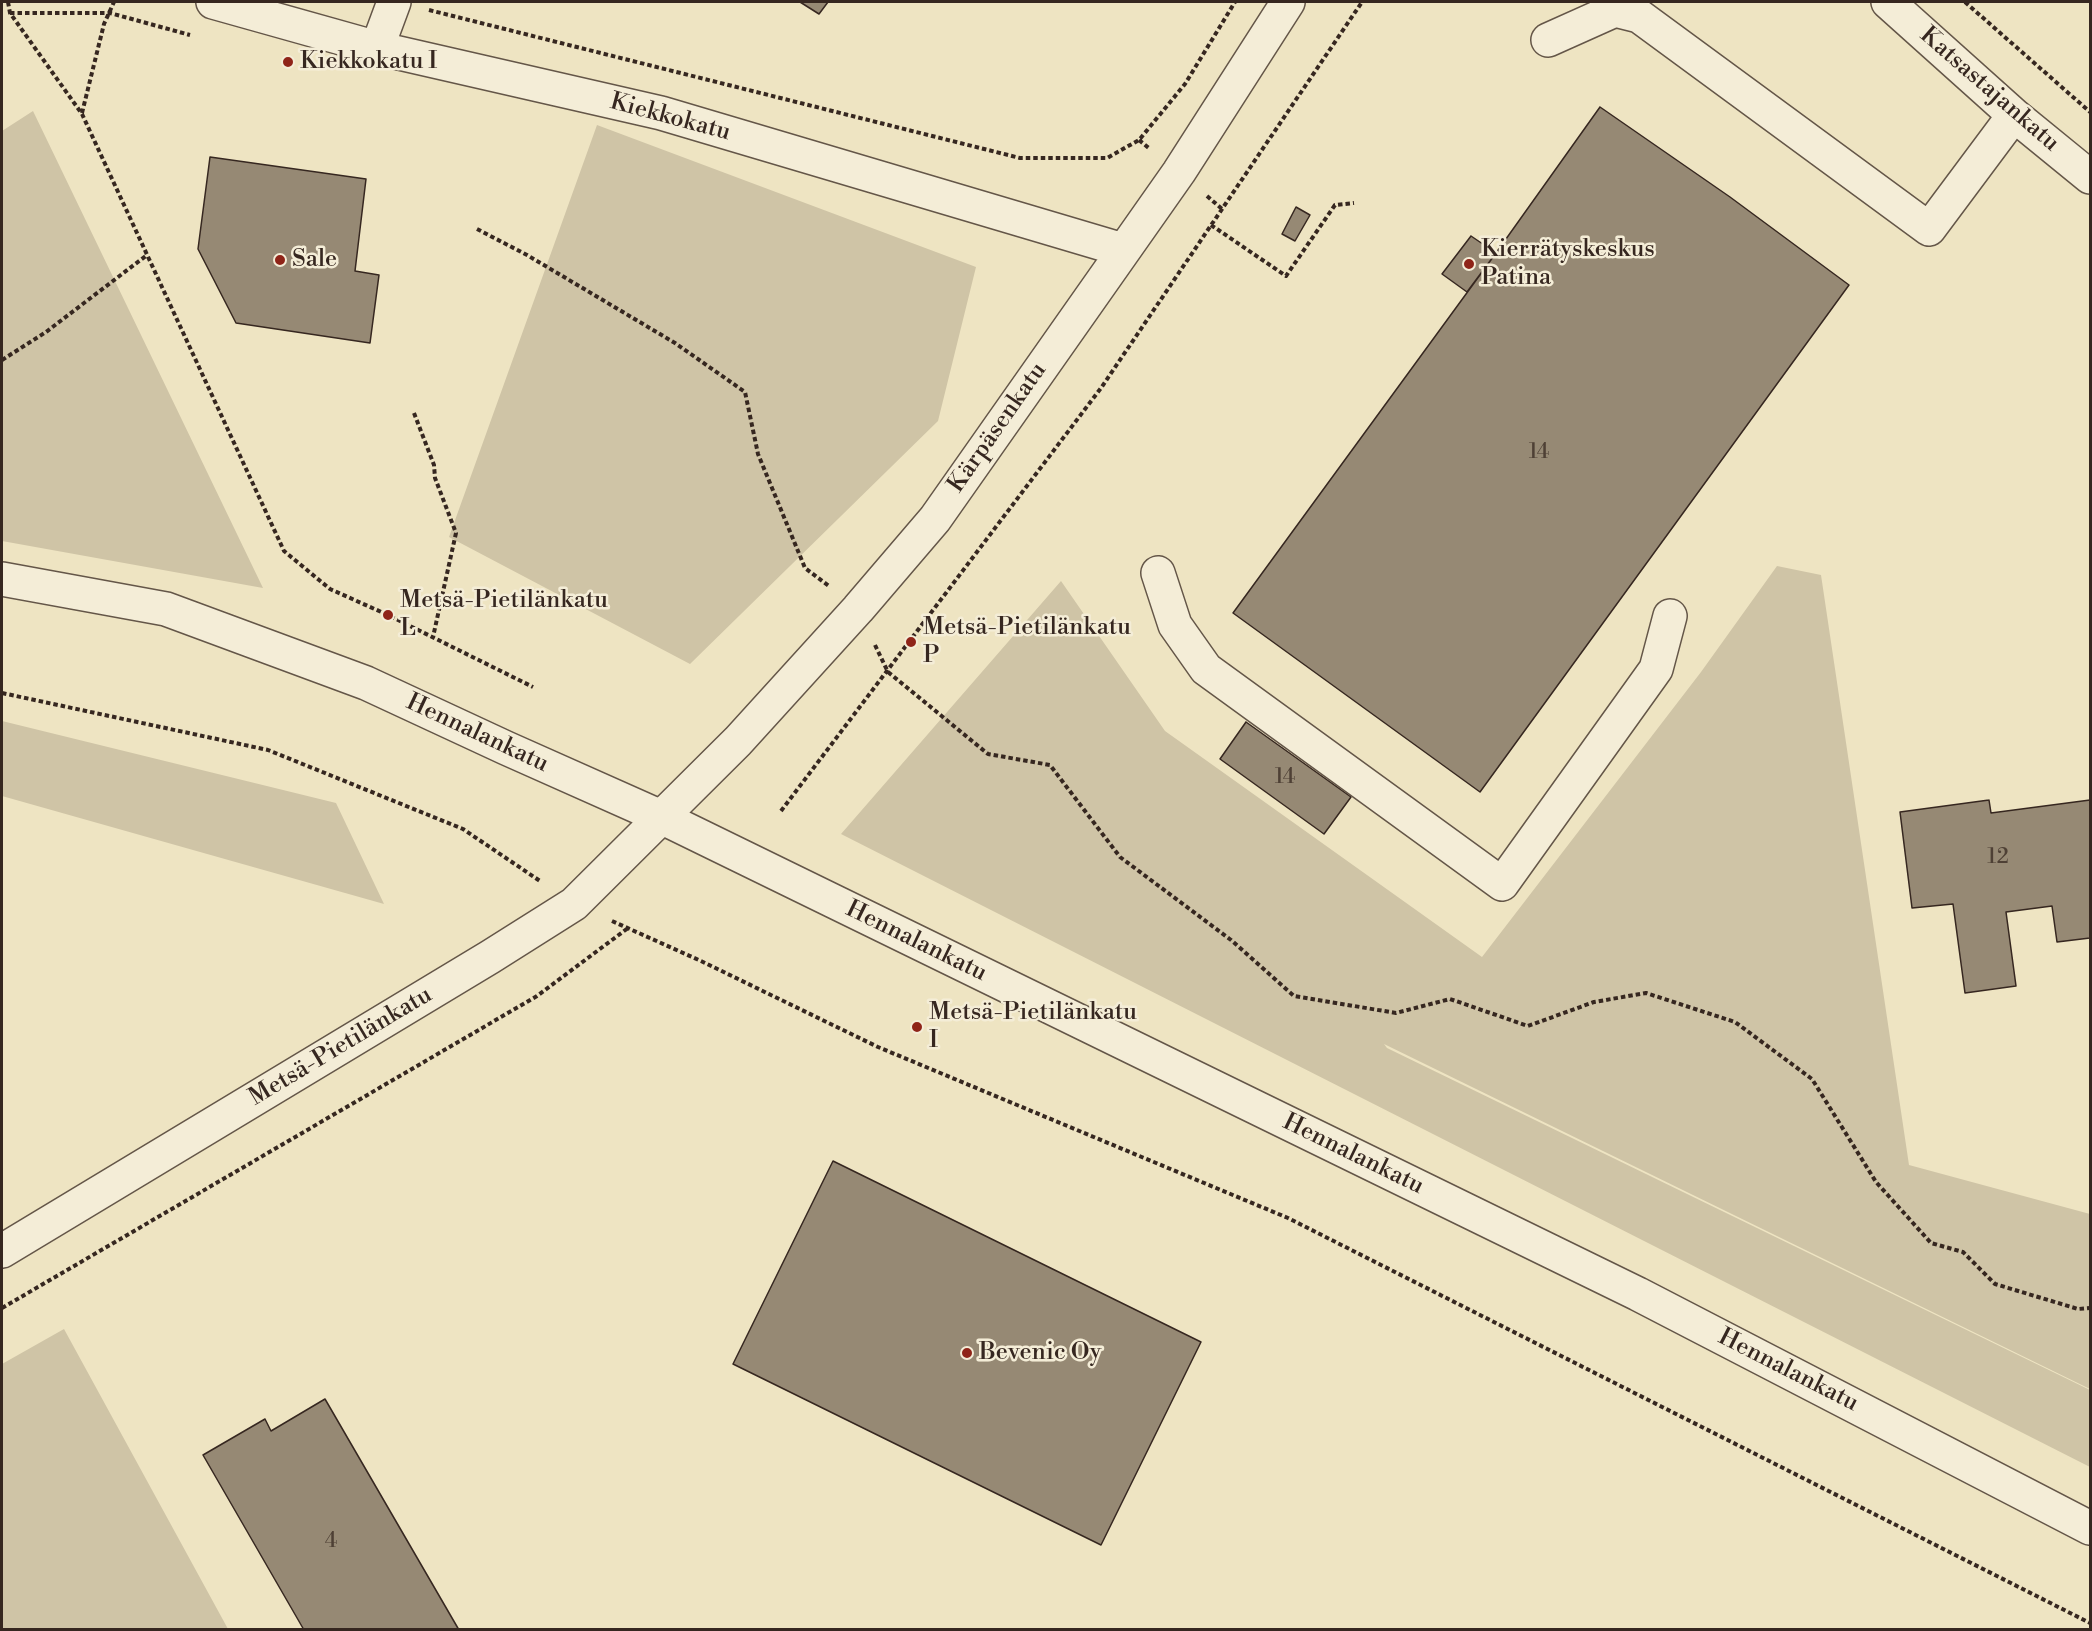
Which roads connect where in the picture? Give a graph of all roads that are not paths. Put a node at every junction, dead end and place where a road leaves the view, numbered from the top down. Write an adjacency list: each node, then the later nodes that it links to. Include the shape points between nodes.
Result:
1 (213, 2): 6 (street, Kiekkokatu)
2 (393, 2): 6 (street)
3 (1288, 2): 9 (street, Kärpäsenkatu, via 1179,172)
4 (1888, 2): 7 (street, Katsastajankatu)
5 (1548, 40): 7 (street, via 1615,10 1639,16 1929,229)
6 (377, 48): 9 (street, Kiekkokatu, via 661,113)
7 (2014, 115): 8 (street, Katsastajankatu)
8 (2091, 177)
9 (1123, 250): 13 (street, Kärpäsenkatu, via 935,519 738,741)
10 (1158, 573): 12 (street, via 1175,625 1206,669 1502,884 1656,669)
11 (2, 579): 13 (street, Hennalankatu, via 166,609 366,682)
12 (1670, 616)
13 (661, 817): 14 (street, Metsä-Pietilänkatu, via 574,904); 15 (street, Hennalankatu, via 1638,1294)
14 (2, 1251)
15 (2091, 1528)

